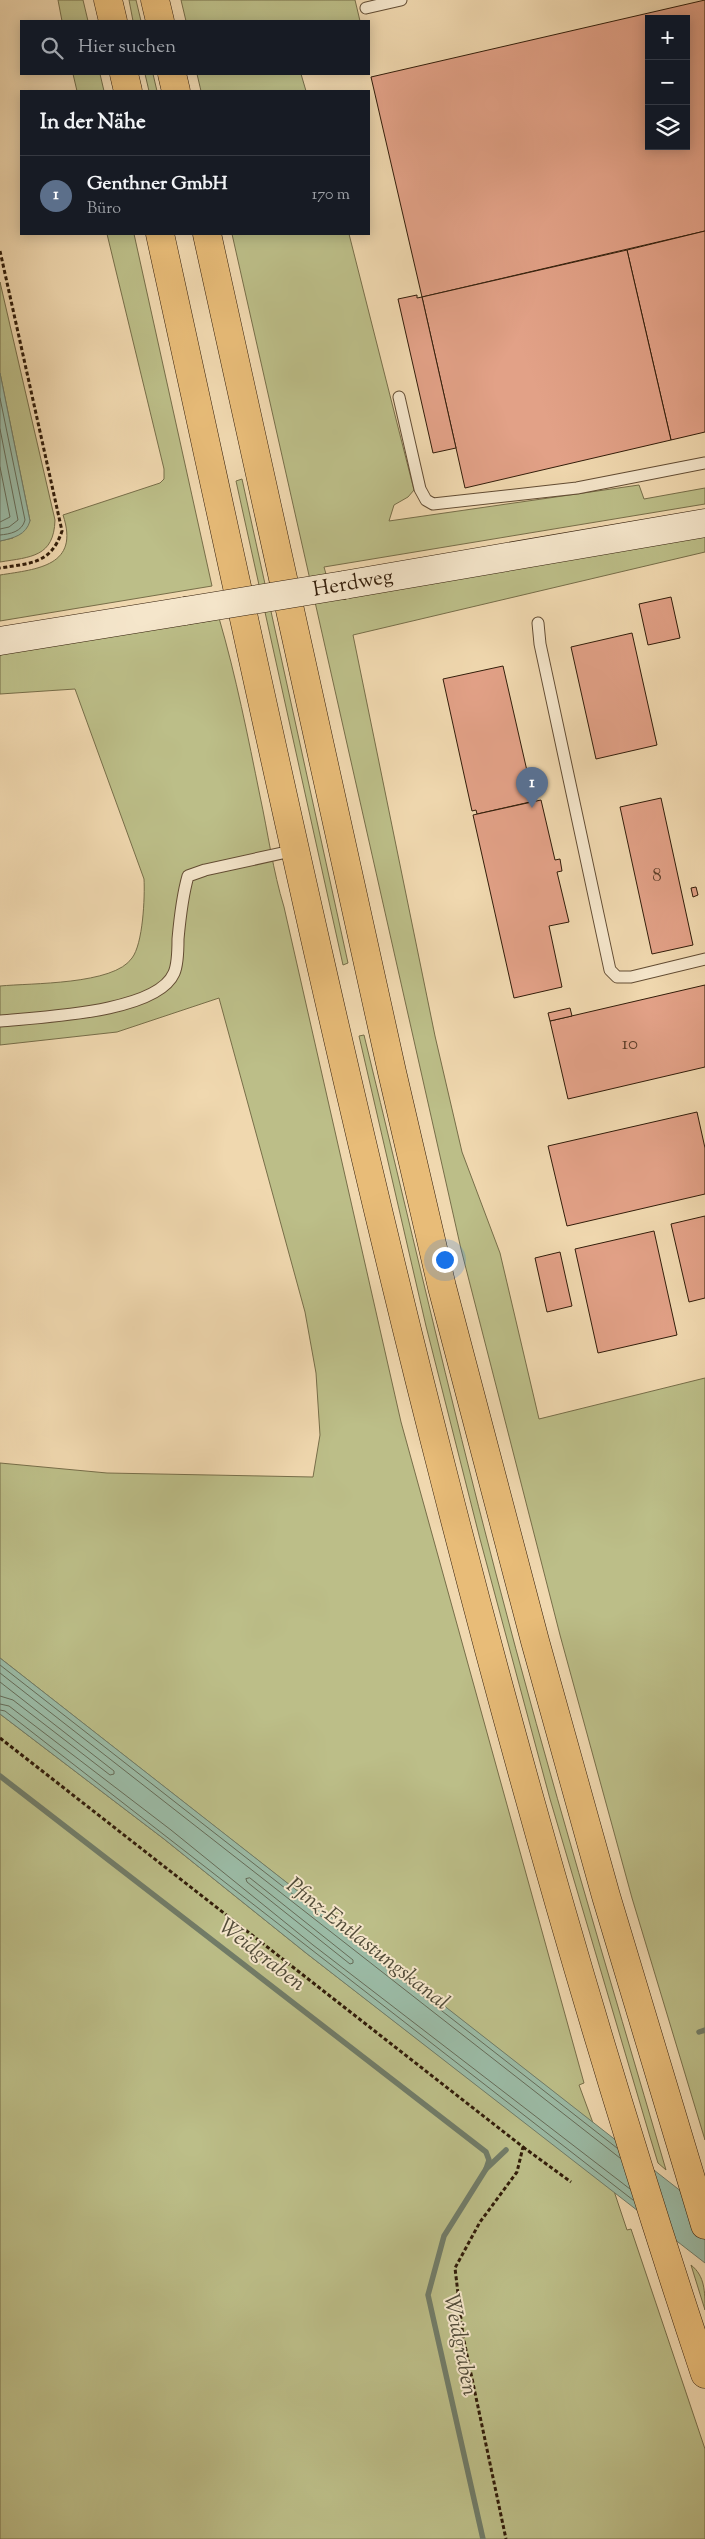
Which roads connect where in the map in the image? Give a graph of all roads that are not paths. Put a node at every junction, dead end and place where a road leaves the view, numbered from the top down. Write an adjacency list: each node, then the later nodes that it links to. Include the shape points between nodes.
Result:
1 (108, 0): 5 (highway)
2 (155, 0): 6 (highway)
3 (401, 0): 4 (lane)
4 (366, 8)
5 (113, 20)
6 (160, 20)
7 (124, 75): 9 (highway)
8 (172, 75): 10 (highway)
9 (128, 90)
10 (176, 90)
11 (160, 235): 18 (highway)
12 (207, 235): 21 (highway, via 442,1287 603,1886)
13 (399, 397): 14 (lane, via 420,489 426,500 433,504 577,488)
14 (705, 463)
15 (705, 523): 17 (main road, Herdweg, bridge, via 344,586)
16 (538, 623): 19 (lane, via 610,970 617,977 631,977)
17 (0, 641)
18 (296, 850): 20 (lane, via 188,876 182,896 174,972 166,985 152,994 112,1008); 22 (highway, via 447,1491 565,1922)
19 (705, 959)
20 (0, 1021)
21 (705, 2225)
22 (705, 2374)

